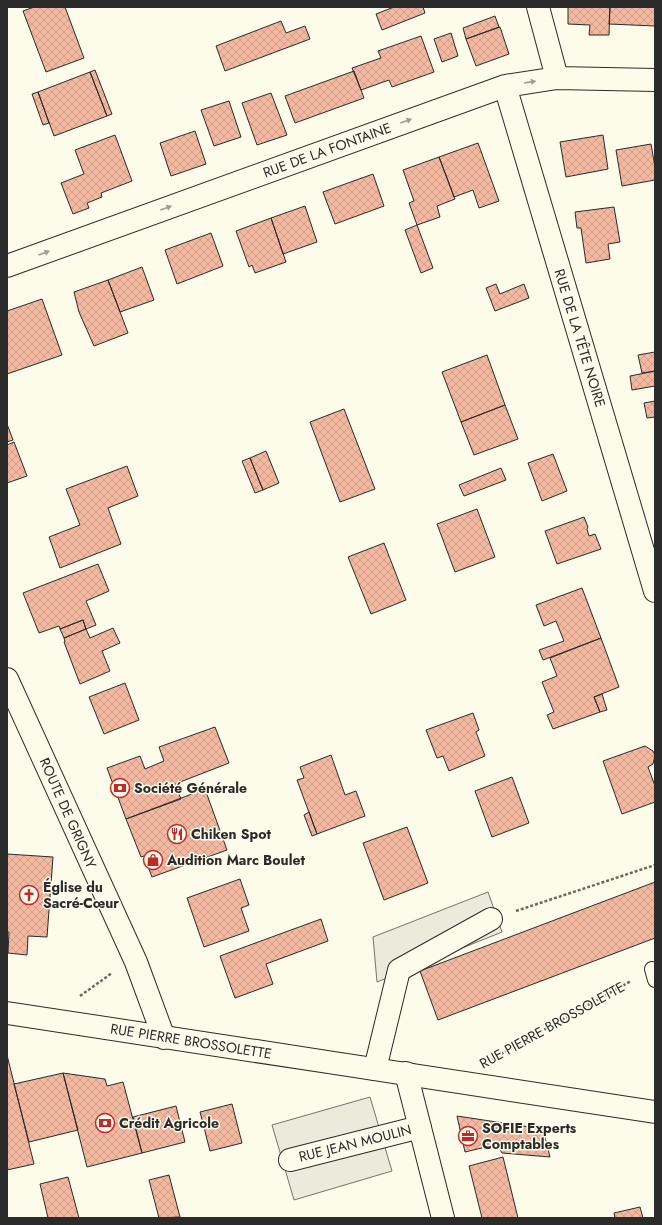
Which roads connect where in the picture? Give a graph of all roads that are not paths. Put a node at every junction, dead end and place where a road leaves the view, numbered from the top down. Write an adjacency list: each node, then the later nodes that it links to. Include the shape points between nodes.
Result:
1 (538, 7): 2 (street)
2 (557, 78): 3 (street, RUE DE LA FONTAINE); 4 (street, RUE DE LA FONTAINE, one-way to 2)
3 (655, 80)
4 (505, 86): 5 (street, RUE DE LA FONTAINE, one-way to 4); 6 (street, RUE DE LA TÊTE NOIRE)
5 (7, 266)
6 (655, 591)
7 (7, 679): 10 (street, ROUTE DE GRIGNY, via 136,962)
8 (491, 919): 11 (street, via 399,970)
9 (7, 1013): 10 (street, RUE PIERRE BROSSOLETTE)
10 (164, 1038): 11 (street, RUE PIERRE BROSSOLETTE)
11 (375, 1069): 12 (street, RUE PIERRE BROSSOLETTE)
12 (406, 1073): 13 (street, RUE PIERRE BROSSOLETTE); 14 (street, RUE JEAN MOULIN)
13 (655, 1112)
14 (420, 1127): 15 (street, RUE JEAN MOULIN); 16 (street, RUE JEAN MOULIN)
15 (290, 1160)
16 (444, 1218)

